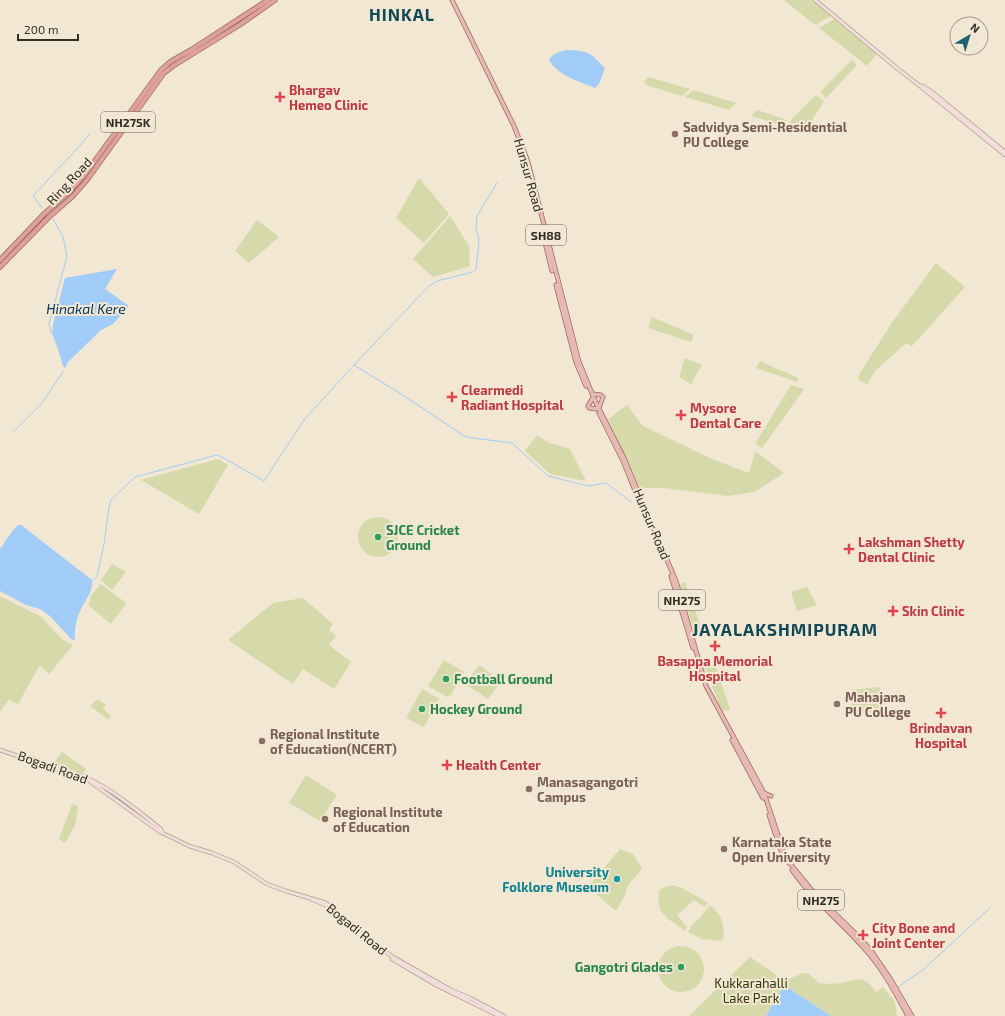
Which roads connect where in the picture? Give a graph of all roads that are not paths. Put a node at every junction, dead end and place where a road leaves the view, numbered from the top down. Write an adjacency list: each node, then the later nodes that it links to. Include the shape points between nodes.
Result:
1 (268, 0): 7 (highway, Ring Road / NH275K, via 161,70 83,177)
2 (275, 0): 8 (highway, Ring Road / NH275K, via 164,73 87,180)
3 (451, 0): 9 (main road, Hunsur Road / SH88, via 514,126 528,162 577,358)
4 (815, 0): 5 (main road)
5 (920, 86): 6 (main road); 6 (main road, via 932,92)
6 (1005, 153)
7 (0, 260)
8 (0, 268)
9 (593, 398): 10 (main road, Hunsur Road / NH275); 10 (main road, via 588,407); 10 (main road, via 602,396)
10 (598, 408): 12 (main road, Hunsur Road / NH275, via 623,456 676,581 706,686)
11 (0, 749): 13 (main road, Bogadi Road, via 88,780 160,832 234,862 267,884)
12 (764, 798): 12 (main road, via 771,797); 14 (main road, Hunsur Road / NH275, via 788,861 819,899 860,938 880,963)
13 (311, 899): 15 (main road, Bogadi Road, via 327,906 350,928 392,959 436,985); 15 (main road, Bogadi Road, via 329,905 354,928 393,957)
14 (895, 990): 18 (main road); 19 (main road, Hunsur Road / NH275)
15 (490, 1010): 16 (main road); 17 (main road, Bogadi Road)
16 (499, 1016)
17 (504, 1016)
18 (908, 1016)
19 (912, 1016)

